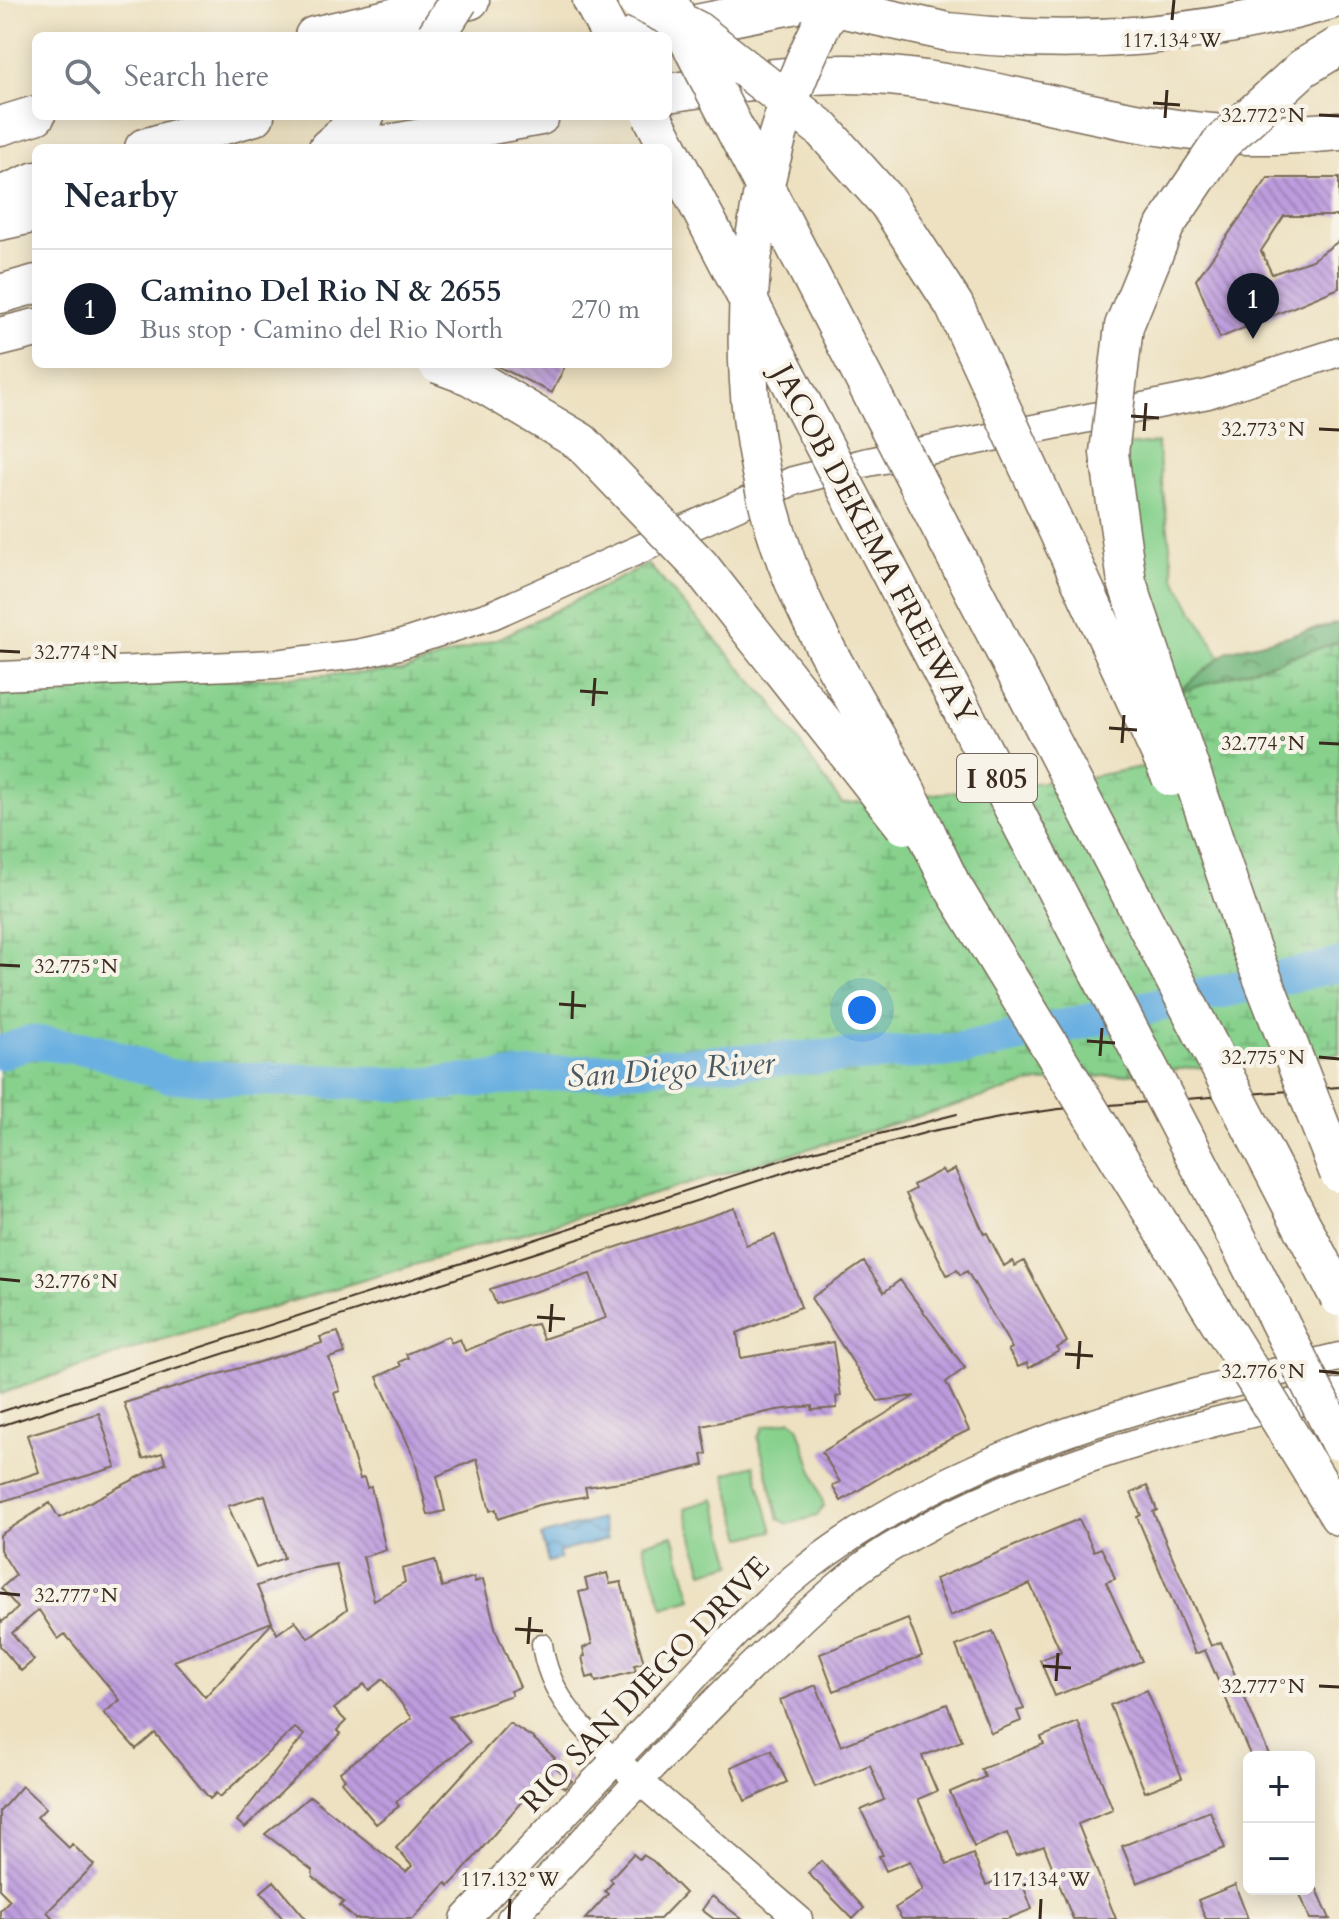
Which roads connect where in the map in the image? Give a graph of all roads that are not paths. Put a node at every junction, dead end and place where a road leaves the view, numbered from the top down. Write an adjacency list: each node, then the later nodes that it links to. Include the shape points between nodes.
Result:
1 (459, 0): 11 (highway, bridge)
2 (470, 0): 10 (highway)
3 (592, 0): 12 (highway)
4 (637, 0): 40 (highway, bridge, via 696,30 822,129 905,228 954,305)
5 (668, 0): 42 (highway, I 805, bridge)
6 (806, 0): 9 (highway, bridge, via 948,32 1099,41 1245,24)
7 (817, 0): 13 (highway)
8 (835, 0): 39 (highway, bridge, via 792,92 759,224 747,313 752,433 768,505 814,626)
9 (1331, 0)
10 (331, 32)
11 (439, 32)
12 (609, 32)
13 (656, 32)
14 (1339, 46): 40 (highway, bridge, via 1303,68 1220,144 1165,226 1124,326 1109,453 1127,582)
15 (672, 92): 22 (highway, via 773,77 870,74 1210,133 1279,136)
16 (32, 116): 21 (highway)
17 (241, 120): 23 (highway)
18 (360, 120): 24 (highway)
19 (518, 120): 25 (highway)
20 (654, 120): 26 (highway, JACOB DEKEMA FREEWAY / I 805, bridge)
21 (0, 126)
22 (1339, 131)
23 (158, 144)
24 (333, 144)
25 (390, 144)
26 (667, 144)
27 (672, 154): 45 (highway, JACOB DEKEMA FREEWAY / I 805, bridge)
28 (32, 183): 29 (highway)
29 (0, 196)
30 (32, 214): 31 (highway)
31 (0, 221)
32 (32, 285): 33 (highway)
33 (0, 294)
34 (32, 329): 35 (highway)
35 (0, 337)
36 (1335, 348): 38 (main road, via 1208,394 793,481 492,615 399,645 275,664)
37 (449, 368): 39 (highway, bridge, via 581,442 700,566)
38 (0, 676)
39 (951, 884): 46 (highway, bridge)
40 (1250, 946): 41 (highway, bridge)
41 (1339, 1173)
42 (1339, 1297)
43 (1339, 1357): 48 (main road, RIO SAN DIEGO DRIVE, via 1081,1426 974,1468 882,1517 803,1572 732,1637)
44 (1339, 1393): 49 (main road, RIO SAN DIEGO DRIVE, via 1225,1418 1077,1462 973,1504 889,1548 828,1594)
45 (1339, 1441)
46 (1339, 1516)
47 (542, 1644): 48 (street, via 557,1695)
48 (615, 1760): 49 (street); 50 (main road, RIO SAN DIEGO DRIVE)
49 (641, 1781): 51 (main road, RIO SAN DIEGO DRIVE); 52 (street)
50 (465, 1919)
51 (511, 1919)
52 (799, 1919)

